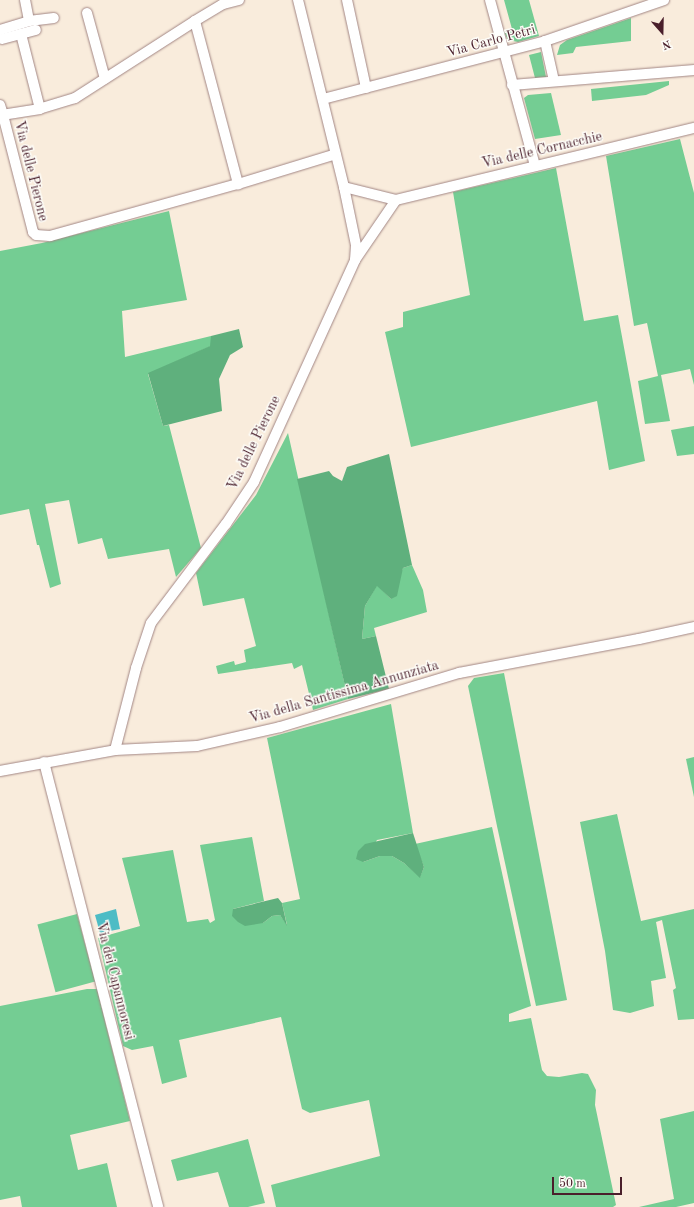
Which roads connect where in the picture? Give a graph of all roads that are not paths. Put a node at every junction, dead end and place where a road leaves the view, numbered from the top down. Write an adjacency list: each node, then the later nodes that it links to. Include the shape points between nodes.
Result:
1 (25, 0): 9 (street)
2 (239, 0): 10 (street, Via delle Pierone, via 223,4)
3 (298, 0): 21 (street, Via delle Pierone)
4 (347, 0): 20 (street)
5 (490, 0): 15 (street)
6 (664, 0): 14 (street, Via Carlo Petri)
7 (87, 13): 17 (street)
8 (54, 18): 9 (street)
9 (29, 21): 13 (street)
10 (194, 21): 17 (street, Via delle Pierone); 28 (street)
11 (36, 30): 12 (street)
12 (21, 34): 13 (street); 23 (street)
13 (1, 35)
14 (545, 40): 15 (street, Via Carlo Petri); 18 (street)
15 (503, 52): 19 (street); 20 (street, Via Carlo Petri)
16 (694, 70): 18 (street)
17 (105, 79): 23 (street, Via delle Pierone, via 75,98)
18 (554, 81): 19 (street)
19 (512, 85): 27 (street)
20 (366, 88): 21 (street, Via Carlo Petri)
21 (323, 99): 26 (street, Via delle Pierone)
22 (0, 104): 24 (street)
23 (40, 109): 24 (street, Via delle Pierone)
24 (1, 116): 28 (street, Via delle Pierone, via 30,226 36,235 50,236)
25 (694, 128): 27 (street, Via delle Cornacchie)
26 (336, 154): 28 (street, Via delle Pierone); 29 (street, Via delle Pierone)
27 (535, 166): 30 (street, Via delle Cornacchie)
28 (238, 184)
29 (344, 187): 30 (street); 31 (street, Via delle Pierone, via 356,244)
30 (396, 200): 31 (street)
31 (355, 260): 33 (street, Via delle Pierone, via 254,482 226,524 151,623 136,668)
32 (694, 627): 33 (street, Via della Santissima Annunziata, via 459,673 280,727 197,746)
33 (115, 750): 34 (street, Via della Santissima Annunziata)
34 (44, 762): 35 (street, Via della Santissima Annunziata); 36 (street, Via dei Capannoresi)
35 (0, 771)
36 (158, 1207)

